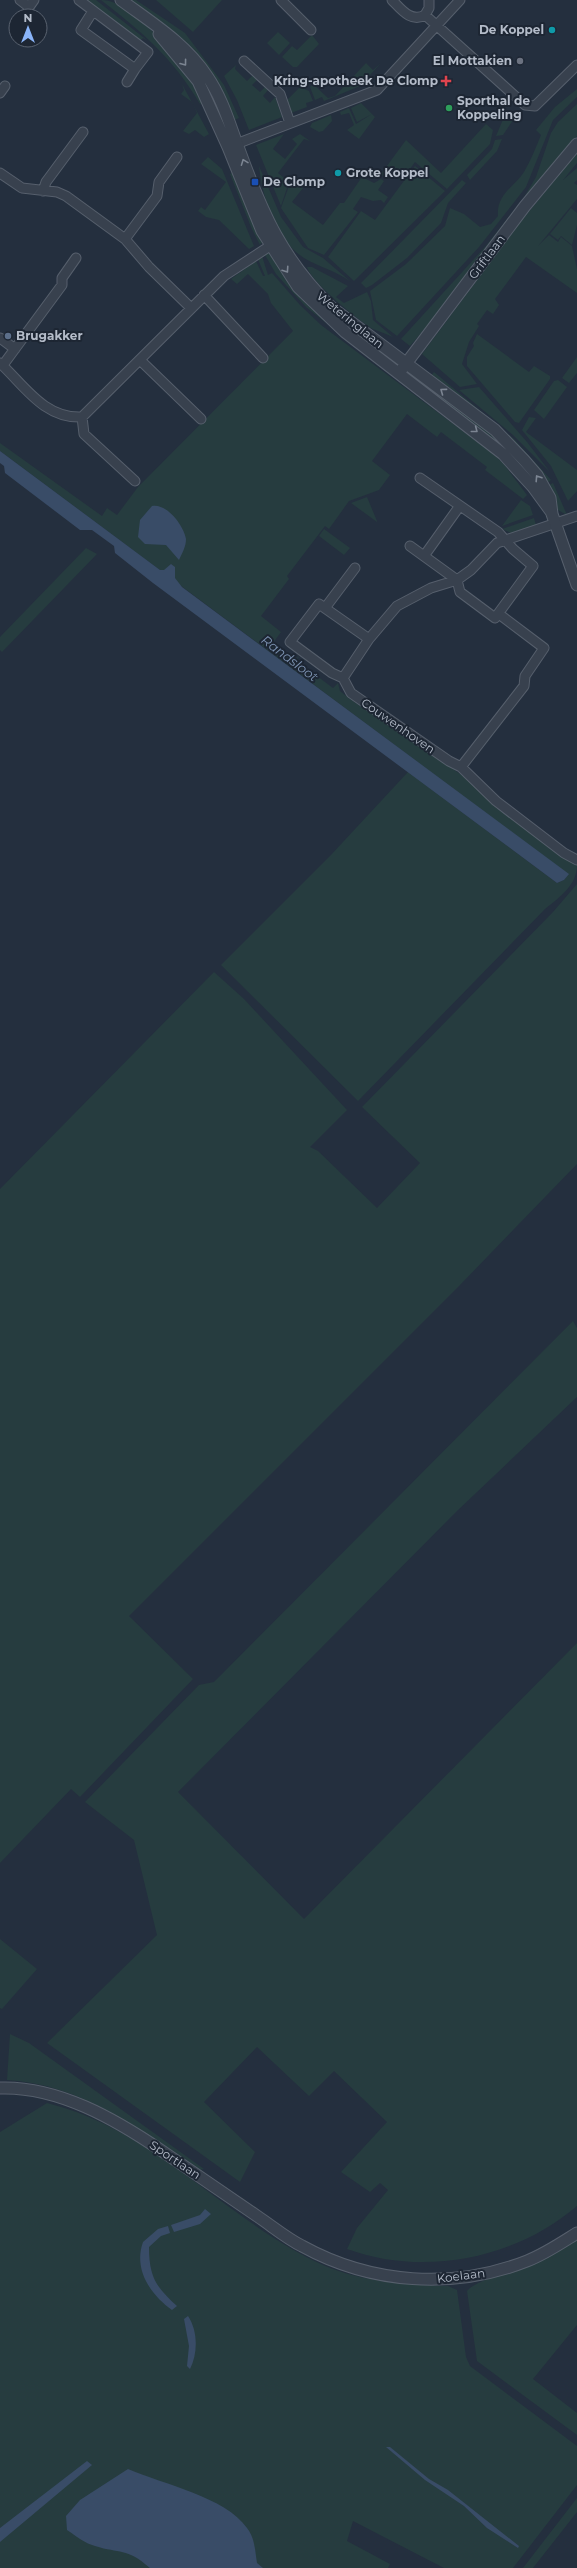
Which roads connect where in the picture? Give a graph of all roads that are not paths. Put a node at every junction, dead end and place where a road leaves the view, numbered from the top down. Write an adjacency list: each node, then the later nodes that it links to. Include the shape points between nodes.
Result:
1 (20, 0): 2 (street, via 30,7)
2 (34, 0)
3 (79, 0): 9 (street)
4 (121, 0): 20 (street, Weteringlaan, via 139,13 180,56 198,81)
5 (392, 0): 10 (street, via 407,15)
6 (429, 0): 10 (street)
7 (460, 0): 11 (street)
8 (285, 1): 12 (street)
9 (94, 11): 15 (street, via 148,52); 15 (street, via 81,30)
10 (426, 15): 11 (street)
11 (436, 25): 14 (street, via 514,98 529,107 535,106); 17 (street, via 377,90)
12 (311, 30)
13 (244, 61): 17 (street, via 280,94)
14 (577, 65)
15 (135, 70): 16 (street)
16 (127, 82)
17 (290, 123): 20 (street)
18 (83, 132): 23 (street, via 46,182)
19 (577, 144): 34 (street, Griftlaan, via 525,206)
20 (233, 145): 25 (street, Weteringlaan, via 254,213)
21 (176, 157): 24 (street, via 159,182 157,196)
22 (0, 173): 23 (street, via 22,188)
23 (43, 191): 24 (street, via 66,196)
24 (125, 239): 28 (street, via 149,268)
25 (274, 243): 27 (street, via 239,264); 34 (street, Weteringlaan, via 289,274 311,301 328,317)
26 (76, 258): 30 (street, via 62,278 62,286)
27 (204, 295): 28 (street); 31 (street)
28 (191, 308): 32 (street)
29 (0, 338): 30 (street)
30 (15, 349): 33 (street)
31 (263, 358)
32 (140, 360): 35 (street); 36 (street)
33 (1, 364): 35 (street, via 31,396 49,409 70,418)
34 (403, 368): 41 (street, Weteringlaan, via 503,454 533,487)
35 (82, 417): 38 (street, via 84,434)
36 (201, 420)
37 (420, 478): 39 (street)
38 (135, 481)
39 (459, 507): 42 (street, via 466,507); 44 (street)
40 (577, 516): 41 (street)
41 (554, 518): 42 (street); 47 (street, Weteringlaan)
42 (506, 540): 46 (street, via 497,543 471,570); 49 (street, via 533,566)
43 (410, 546): 44 (street)
44 (424, 556): 46 (street)
45 (355, 568): 48 (street)
46 (457, 580): 49 (street, via 460,592 495,618); 50 (street, via 431,588 397,606)
47 (577, 585)
48 (325, 608): 50 (street); 51 (street, via 319,604 290,642 332,673)
49 (498, 614): 52 (street, via 544,648 525,676 524,686)
50 (369, 639): 51 (street)
51 (343, 678): 52 (street, Couwenhoven, via 350,693)
52 (461, 767): 53 (street, Couwenhoven, via 502,805 564,853)
53 (577, 860)
54 (0, 2088): 56 (street, Sportlaan, via 32,2091 61,2099 108,2118 140,2136 301,2246)
55 (577, 2233): 56 (street, Koelaan, via 528,2261 460,2279 431,2280 384,2276)
56 (338, 2263)

